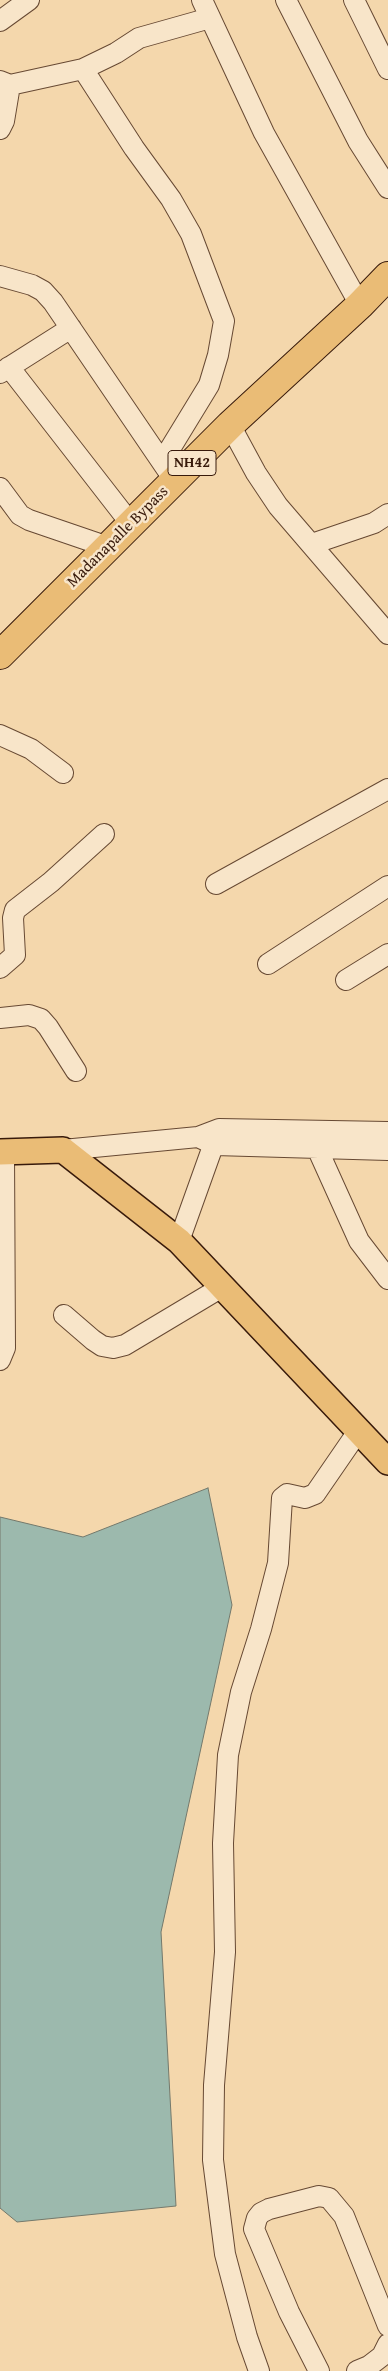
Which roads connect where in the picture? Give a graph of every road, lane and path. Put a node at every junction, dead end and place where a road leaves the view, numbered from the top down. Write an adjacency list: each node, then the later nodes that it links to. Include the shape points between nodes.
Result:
1 (29, 0): 5 (street)
2 (286, 0): 10 (street, via 358,141)
3 (354, 0): 6 (street)
4 (206, 9): 7 (street, via 139,38); 13 (street, via 264,133)
5 (0, 21)
6 (385, 55)
7 (83, 69): 8 (street); 17 (street, via 191,234 224,321 209,385)
8 (5, 83): 9 (street, via 4,121)
9 (0, 129)
10 (388, 188)
11 (0, 276): 14 (street, via 43,291)
12 (388, 276): 13 (highway, Madanapalle Bypass / NH42)
13 (360, 305): 16 (highway, Madanapalle Bypass / NH42)
14 (70, 328): 15 (street); 17 (street)
15 (5, 370): 20 (street)
16 (230, 425): 17 (highway, Madanapalle Bypass / NH42); 21 (street, via 278,506)
17 (168, 471): 20 (highway, Madanapalle Bypass / NH42)
18 (0, 488): 22 (street, via 20,515 29,520)
19 (388, 514): 21 (street)
20 (131, 524): 22 (highway, Madanapalle Bypass / NH42)
21 (312, 544): 23 (street)
22 (108, 547): 24 (highway, Madanapalle Bypass / NH42)
23 (388, 634)
24 (0, 655)
25 (0, 734): 26 (street, via 31,749)
26 (63, 773)
27 (388, 788): 29 (street)
28 (104, 834): 33 (street, via 15,910 15,954)
29 (216, 884)
30 (386, 892): 32 (street)
31 (388, 954): 34 (street)
32 (268, 964)
33 (0, 968)
34 (346, 980)
35 (0, 1018): 36 (street, via 29,1015 40,1020)
36 (76, 1071)
37 (388, 1132): 38 (street)
38 (210, 1137): 39 (street); 40 (street); 43 (street)
39 (317, 1148): 41 (street); 45 (street, via 359,1241)
40 (63, 1150): 42 (main road); 43 (main road)
41 (388, 1150)
42 (2, 1152): 44 (street)
43 (179, 1241): 46 (main road)
44 (2, 1276): 48 (street, via 5,1348)
45 (388, 1279)
46 (222, 1287): 47 (street, via 125,1345 113,1348 93,1340); 49 (main road)
47 (64, 1315)
48 (0, 1360)
49 (359, 1430): 50 (main road); 53 (street, via 315,1494 305,1498 289,1494 282,1498 278,1563 262,1629 241,1692 228,1755 223,1843 225,1952 214,2085 213,2160 225,2254)
50 (388, 1462)
51 (388, 2326): 54 (street, via 344,2216 329,2198 319,2196 261,2213 256,2218 254,2229 289,2312)
52 (388, 2344): 55 (street, via 382,2356)
53 (259, 2371)
54 (319, 2371)
55 (357, 2371)

